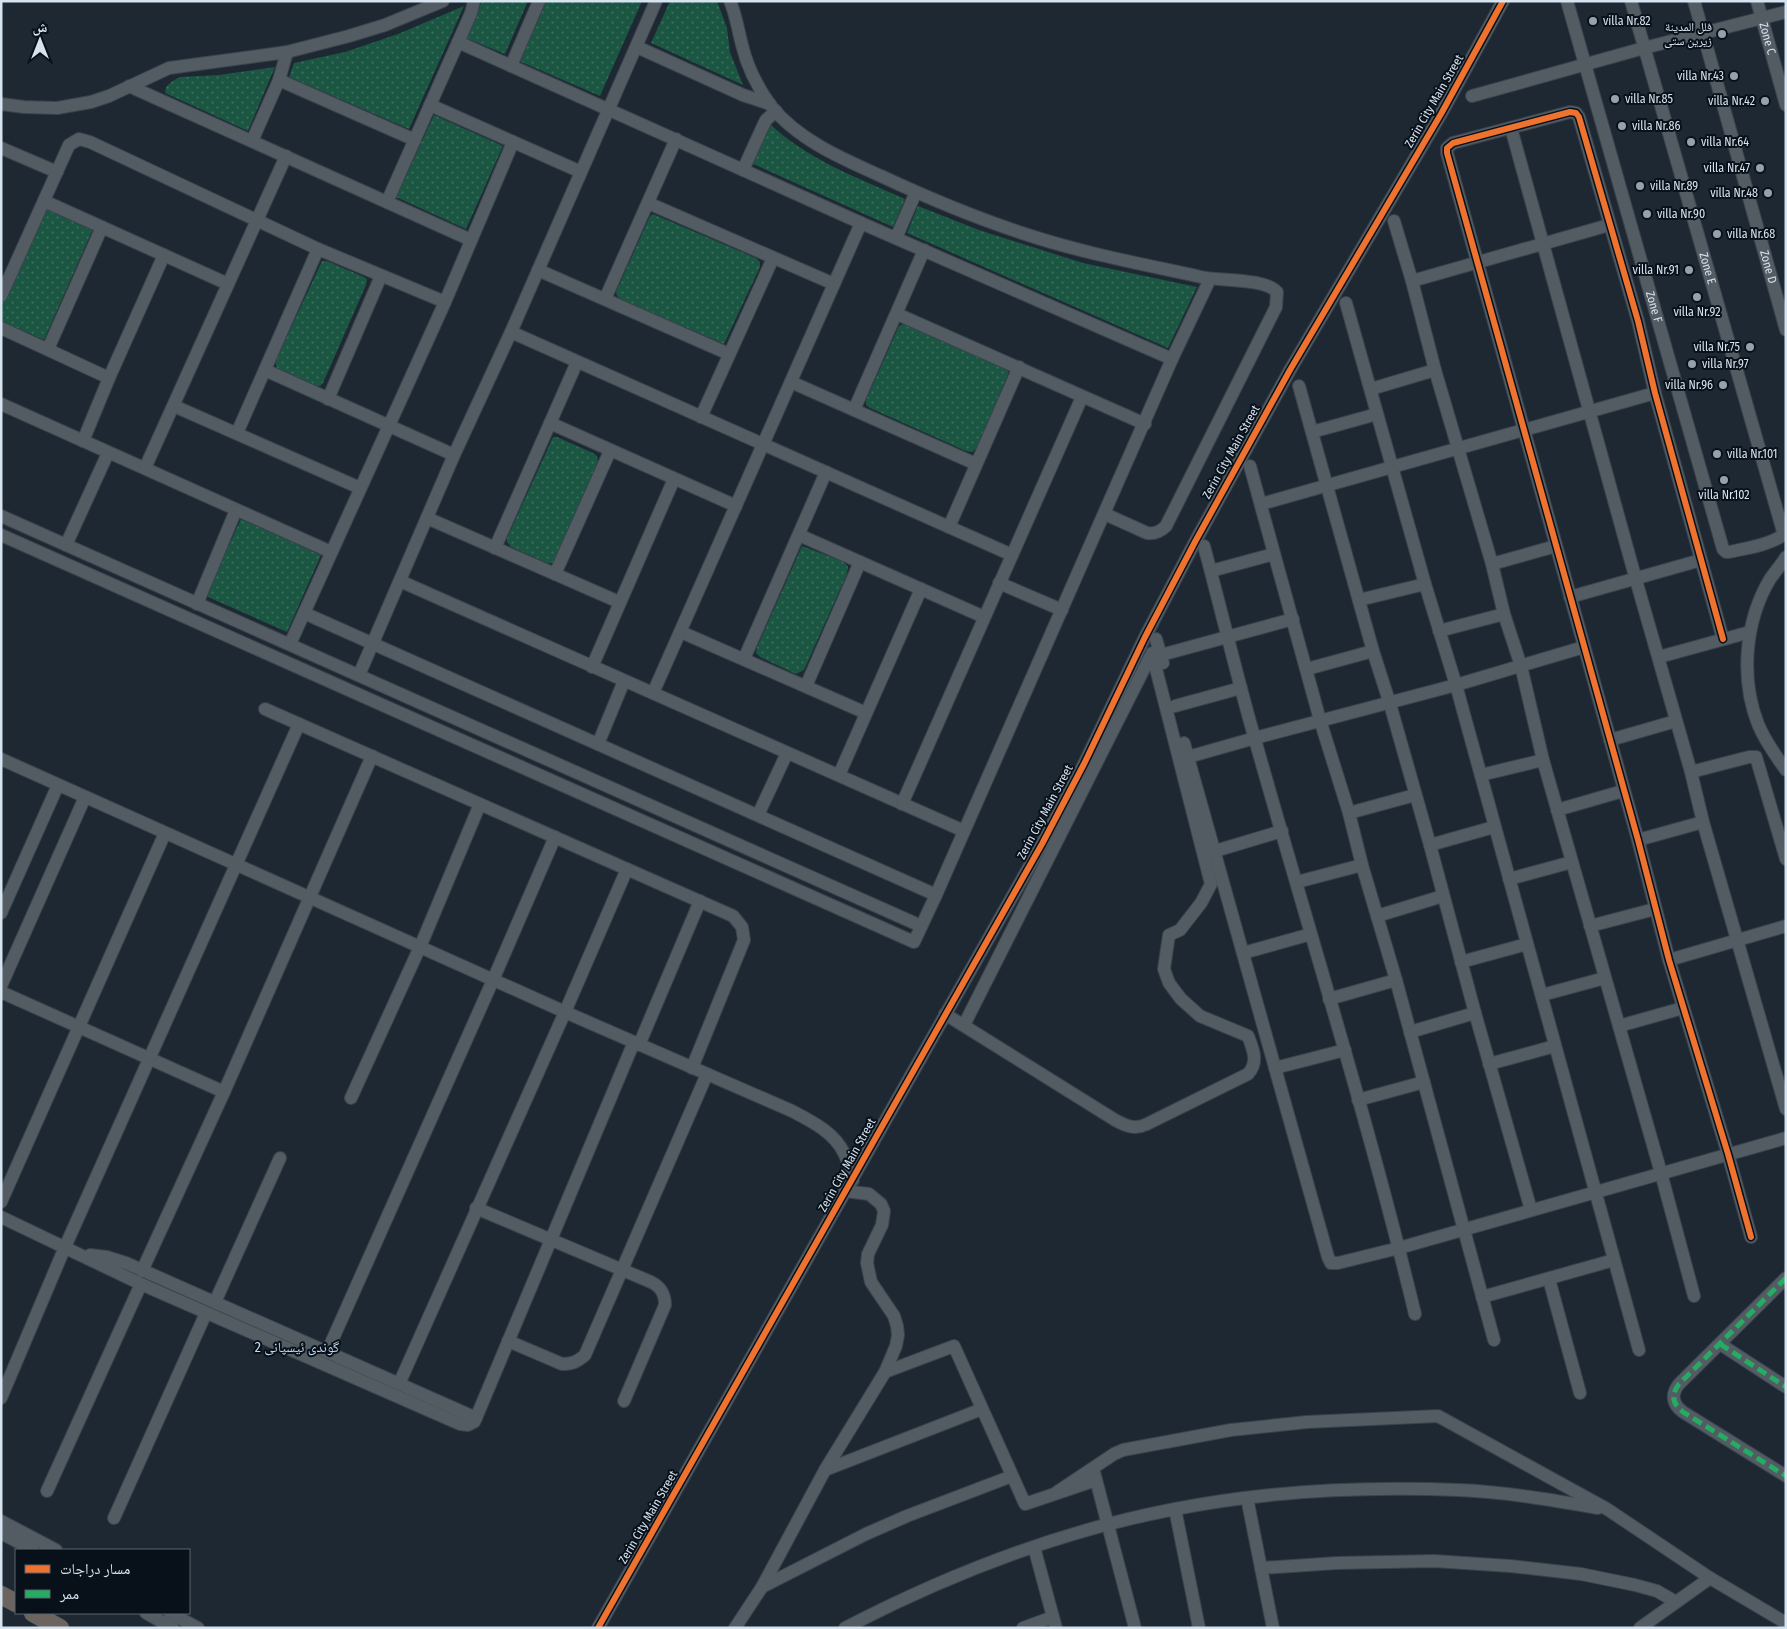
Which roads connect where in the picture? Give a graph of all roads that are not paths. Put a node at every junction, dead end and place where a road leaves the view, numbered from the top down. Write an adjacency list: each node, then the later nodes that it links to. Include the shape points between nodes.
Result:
1 (444, 1): 17 (street, via 376,28)
2 (474, 1): 14 (street)
3 (539, 1): 19 (street)
4 (656, 1): 15 (street)
5 (730, 1): 27 (street, via 746,60)
6 (1503, 1): 243 (street, Zerin City Main Street, via 1236,466 1145,637 1046,837)
7 (1567, 1): 18 (street, Zone F)
8 (1631, 1): 16 (street, Zone E)
9 (1694, 1): 13 (street, Zone D)
10 (1757, 1): 12 (street, Zone C)
11 (1786, 12): 12 (street)
12 (1762, 18): 13 (street); 25 (street, Zone C)
13 (1703, 34): 16 (street); 67 (street, Zone D)
14 (458, 42): 19 (street); 24 (street)
15 (636, 47): 26 (street); 27 (street)
16 (1644, 48): 18 (street); 116 (street, Zone E)
17 (287, 52): 20 (street); 21 (street, via 169,68)
18 (1586, 64): 22 (street); 116 (street, Zone F, via 1723,549 1726,552 1770,542)
19 (511, 66): 26 (street)
20 (279, 80): 30 (street); 31 (street)
21 (129, 86): 23 (street, via 74,106 24,108); 31 (street)
22 (1472, 96)
23 (1, 104)
24 (430, 105): 30 (street); 32 (street)
25 (1786, 105)
26 (608, 108): 29 (street); 37 (street)
27 (773, 108): 35 (street); 38 (street, via 790,125 820,145)
28 (1511, 128): 45 (street, via 1576,113); 49 (street); 54 (street, via 1455,142 1447,148)
29 (676, 139): 35 (street); 41 (street)
30 (415, 140): 40 (street)
31 (252, 141): 34 (street)
32 (513, 142): 37 (street); 48 (street)
33 (1, 148): 36 (street)
34 (286, 156): 40 (street); 42 (street)
35 (743, 170): 44 (street)
36 (57, 172): 39 (street); 42 (street, via 69,145 85,139)
37 (581, 172): 55 (street)
38 (916, 192): 47 (street); 57 (street, via 1025,234 1099,255)
39 (44, 201): 46 (street); 61 (street)
40 (387, 202): 48 (street)
41 (648, 203): 53 (street); 62 (street)
42 (257, 220): 50 (street); 59 (street)
43 (1394, 220): 58 (street)
44 (861, 223): 47 (street); 60 (street)
45 (1609, 226): 49 (street); 80 (street)
46 (102, 227): 52 (street); 69 (street)
47 (896, 238): 51 (street)
48 (471, 240): 63 (street)
49 (1543, 245): 54 (street); 86 (street)
50 (318, 249): 56 (street); 74 (street)
51 (924, 250): 65 (street); 71 (street)
52 (164, 255): 59 (street); 76 (street)
53 (773, 258): 60 (street); 70 (street)
54 (1478, 263): 58 (street); 92 (street)
55 (538, 270): 62 (street); 68 (street)
56 (381, 276): 63 (street); 82 (street)
57 (1210, 279): 71 (street); 112 (street, via 1273,288 1277,292 1276,306 1166,526 1154,534 1147,533)
58 (1412, 280): 75 (street)
59 (228, 284): 84 (street)
60 (834, 284): 77 (street)
61 (1, 296)
62 (605, 299): 70 (street)
63 (445, 302): 91 (street)
64 (1346, 303): 79 (street)
65 (897, 314): 73 (street); 85 (street)
66 (1, 328): 69 (street)
67 (1786, 330)
68 (511, 332): 72 (street); 100 (street)
69 (48, 349): 76 (street)
70 (729, 354): 88 (street)
71 (1172, 359): 90 (street)
72 (577, 362): 88 (street); 89 (street)
73 (1019, 367): 81 (street); 101 (street)
74 (265, 370): 82 (street); 94 (street)
75 (1435, 370): 79 (street); 97 (street)
76 (109, 378): 95 (street)
77 (792, 382): 85 (street); 96 (street)
78 (1299, 386): 93 (street)
79 (1371, 389): 87 (street)
80 (1655, 393): 86 (street); 127 (street)
81 (1082, 396): 90 (street); 125 (street)
82 (328, 399): 91 (street)
83 (1, 404): 95 (street)
84 (174, 406): 94 (street); 104 (street)
85 (854, 410): 101 (street)
86 (1589, 411): 92 (street); 133 (street)
87 (1377, 414): 93 (street); 103 (street)
88 (701, 417): 96 (street)
89 (550, 423): 98 (street); 122 (street)
90 (1145, 424): 112 (street)
91 (388, 426): 100 (street); 108 (street)
92 (1523, 429): 97 (street); 121 (street)
93 (1312, 432): 107 (street)
94 (236, 433): 108 (street)
95 (83, 441): 99 (street)
96 (764, 444): 105 (street); 110 (street)
97 (1457, 448): 103 (street); 129 (street)
98 (610, 451): 106 (street); 132 (street)
99 (108, 453): 104 (street); 119 (street)
100 (454, 455): 114 (street)
101 (976, 464): 115 (street)
102 (1250, 466): 109 (street)
103 (1392, 466): 107 (street); 137 (street)
104 (145, 468): 111 (street)
105 (826, 472): 115 (street); 118 (street)
106 (674, 479): 110 (street); 141 (street)
107 (1327, 485): 109 (street); 140 (street)
108 (360, 488): 123 (street)
109 (1260, 504): 124 (street)
110 (736, 506): 149 (street)
111 (236, 510): 123 (street); 142 (street)
112 (1105, 514): 143 (street)
113 (1, 516): 119 (street)
114 (428, 518): 122 (street); 134 (street)
115 (949, 527): 125 (street)
116 (1785, 534)
117 (1, 535): 136 (street)
118 (798, 535): 128 (street); 160 (street)
119 (66, 545): 130 (street)
120 (1204, 546): 131 (street)
121 (1556, 546): 129 (street); 139 (street)
122 (495, 548): 132 (street)
123 (331, 552): 144 (street)
124 (1274, 554): 131 (street); 147 (street)
125 (1012, 555): 135 (street)
126 (1786, 558): 150 (street, via 1770,580)
127 (1701, 560): 133 (street); 153 (street)
128 (860, 562): 138 (street); 167 (street)
129 (1492, 564): 145 (street)
130 (117, 568): 136 (street); 142 (street)
131 (1211, 571): 151 (street)
132 (555, 574): 141 (street)
133 (1636, 580): 139 (street); 159 (street)
134 (400, 581): 155 (street); 162 (street)
135 (999, 583): 143 (street); 146 (street)
136 (110, 584): 175 (street)
137 (1425, 584): 140 (street); 148 (street)
138 (921, 589): 146 (street); 174 (street)
139 (1570, 598): 156 (street)
140 (1359, 600): 157 (street)
141 (619, 602): 162 (street)
142 (197, 604): 154 (street)
143 (1062, 610): 204 (street)
144 (304, 613): 154 (street); 155 (street)
145 (1504, 614): 148 (street); 161 (street)
146 (984, 617): 197 (street)
147 (1293, 619): 151 (street); 163 (street)
148 (1439, 631): 166 (street)
149 (681, 632): 160 (street); 169 (street)
150 (1750, 632): 153 (street); 187 (street, via 1747,663 1750,694 1758,723 1771,750)
151 (1227, 637): 158 (street); 168 (street)
152 (1156, 638): 158 (street)
153 (1723, 639): 159 (street)
154 (290, 644): 164 (street)
155 (372, 644): 164 (street); 181 (street)
156 (1584, 647): 161 (street); 180 (street)
157 (1372, 651): 163 (street); 171 (street)
158 (1161, 655): 172 (street)
159 (1659, 657): 177 (street)
160 (744, 659): 167 (street)
161 (1521, 666): 166 (street); 186 (street)
162 (592, 667): 165 (street)
163 (1307, 669): 176 (street)
164 (359, 675): 170 (street)
165 (624, 681): 169 (street); 181 (street)
166 (1456, 685): 171 (street); 190 (street)
167 (806, 686): 174 (street)
168 (1241, 688): 172 (street); 179 (street)
169 (654, 693): 182 (street)
170 (412, 698): 175 (street); 195 (street)
171 (1390, 704): 176 (street); 193 (street)
172 (1175, 706): 184 (street)
173 (266, 709): 178 (street)
174 (866, 713): 189 (street)
175 (405, 714): 201 (street)
176 (1320, 720): 179 (street); 199 (street)
177 (1676, 721): 180 (street); 188 (street)
178 (299, 724): 183 (street); 213 (street)
179 (1254, 738): 184 (street); 205 (street)
180 (1610, 740): 192 (street)
181 (598, 744): 200 (street)
182 (788, 753): 189 (street); 200 (street)
183 (372, 756): 196 (street); 220 (street)
184 (1188, 757): 210 (street)
185 (1, 759): 191 (street)
186 (1543, 760): 190 (street); 198 (street)
187 (1786, 770)
188 (1691, 772): 202 (street); 211 (street, via 1756,757)
189 (839, 775): 197 (street)
190 (1481, 775): 203 (street)
191 (58, 785): 194 (street); 223 (street)
192 (1623, 791): 198 (street); 208 (street)
193 (1415, 795): 199 (street); 209 (street)
194 (85, 797): 206 (street); 238 (street)
195 (644, 802): 201 (street); 225 (street)
196 (480, 804): 207 (street); 231 (street)
197 (902, 804): 204 (street)
198 (1558, 810): 212 (street)
199 (1349, 813): 214 (street)
200 (758, 815): 218 (street)
201 (638, 817): 225 (street, via 914,942)
202 (1703, 822): 208 (street); 229 (street)
203 (1494, 827): 209 (street); 216 (street)
204 (964, 831): 218 (street)
205 (1282, 832): 210 (street); 217 (street)
206 (165, 833): 213 (street); 248 (street)
207 (555, 837): 215 (street); 236 (street)
208 (1638, 840): 222 (street)
209 (1430, 845): 219 (street)
210 (1215, 851): 232 (street)
211 (1786, 859)
212 (1572, 862): 216 (street); 226 (street)
213 (237, 865): 220 (street); 253 (street)
214 (1362, 865): 217 (street); 224 (street)
215 (627, 869): 221 (street); 244 (street)
216 (1509, 879): 230 (street)
217 (1297, 882): 228 (street)
218 (936, 895): 225 (street)
219 (1443, 896): 224 (street); 234 (street)
220 (310, 898): 231 (street); 259 (street)
221 (700, 901): 250 (street); 255 (street, via 738,921 744,940)
222 (1655, 908): 226 (street); 233 (street)
223 (1, 913)
224 (1378, 916): 237 (street)
225 (921, 926)
226 (1590, 926): 235 (street)
227 (1786, 926): 229 (street)
228 (1311, 934): 232 (street); 241 (street)
229 (1736, 940): 233 (street); 262 (street)
230 (1527, 944): 234 (street); 240 (street)
231 (420, 947): 236 (street); 260 (street)
232 (1243, 953): 256 (street)
233 (1670, 960): 242 (street)
234 (1461, 962): 245 (street)
235 (1605, 978): 240 (street); 247 (street)
236 (493, 980): 244 (street); 294 (street)
237 (1396, 980): 241 (street); 249 (street)
238 (1, 986)
239 (1, 992): 248 (street)
240 (1542, 995): 251 (street)
241 (1329, 999): 252 (street)
242 (1683, 1008): 247 (street); 264 (street)
243 (947, 1011): 246 (street); 267 (street, Zerin City Main Street)
244 (564, 1012): 250 (street); 271 (street)
245 (1475, 1013): 249 (street); 254 (street)
246 (966, 1022): 246 (street, via 1115,1120 1134,1128 1248,1074 1252,1069 1255,1056 1248,1036 1200,1016 1170,983 1164,969 1169,935 1180,930 1211,884 1152,653)
247 (1619, 1026): 266 (street)
248 (79, 1027): 253 (street); 270 (street)
249 (1410, 1032): 258 (street)
250 (637, 1044): 255 (street); 276 (street)
251 (1555, 1046): 254 (street); 269 (street)
252 (1344, 1050): 256 (street); 261 (street)
253 (150, 1058): 259 (street); 277 (street)
254 (1489, 1064): 272 (street)
255 (692, 1068): 257 (street)
256 (1275, 1068): 278 (street, via 1329,1261 1335,1264)
257 (707, 1074): 267 (street, via 792,1111 822,1128 844,1152); 281 (street)
258 (1424, 1082): 261 (street); 274 (street)
259 (224, 1092): 282 (street)
260 (351, 1098)
261 (1358, 1100): 278 (street)
262 (1786, 1108)
263 (1786, 1138): 264 (street)
264 (1728, 1154): 266 (street); 275 (street)
265 (280, 1158): 288 (street)
266 (1661, 1173): 269 (street); 286 (street)
267 (853, 1180): 268 (street, Zerin City Main Street)
268 (846, 1192): 295 (street, via 869,1194 884,1211 867,1263 871,1282 890,1309 897,1326 896,1346); 334 (street, Zerin City Main Street)
269 (1596, 1192): 272 (street); 280 (street)
270 (1, 1202)
271 (476, 1208): 276 (street); 296 (street)
272 (1530, 1210): 274 (street)
273 (1, 1217): 277 (street)
274 (1464, 1228): 278 (street); 287 (street)
275 (1751, 1237)
276 (550, 1239): 281 (street); 291 (street)
277 (65, 1247): 279 (street); 299 (street)
278 (1399, 1248): 289 (street)
279 (82, 1255): 282 (street, via 107,1257); 285 (street)
280 (1614, 1260): 284 (street); 293 (street)
281 (621, 1269): 291 (street, via 588,1348 578,1361 562,1364); 300 (street, via 657,1284 665,1299)
282 (142, 1271): 288 (street)
283 (1786, 1278): 292 (street)
284 (1549, 1279): 287 (street); 298 (street)
285 (140, 1284): 288 (street); 308 (street)
286 (1694, 1296)
287 (1482, 1298): 290 (street)
288 (210, 1308): 294 (street); 302 (street, via 460,1424 471,1424); 313 (street)
289 (1415, 1314)
290 (1494, 1340)
291 (508, 1341): 302 (street)
292 (1720, 1344): 297 (street); 306 (street, via 1675,1388 1675,1404)
293 (1639, 1350)
294 (327, 1352): 296 (street)
295 (885, 1372): 301 (street, via 954,1346); 304 (street)
296 (398, 1384): 302 (street)
297 (1786, 1386)
298 (1580, 1393)
299 (1, 1398)
300 (624, 1401)
301 (982, 1409): 304 (street); 305 (street)
302 (476, 1418)
303 (1093, 1467): 307 (street); 309 (street); 312 (street, via 1124,1450 1231,1430 1306,1422 1438,1416)
304 (825, 1470): 322 (street)
305 (1012, 1476): 309 (street, via 1025,1504); 322 (street, via 874,1530)
306 (1786, 1476)
307 (1096, 1480): 309 (street); 315 (street)
308 (47, 1491)
309 (1057, 1492)
310 (1247, 1498): 311 (street); 312 (street, via 1323,1491 1460,1490); 320 (street)
311 (1175, 1509): 315 (street); 339 (street)
312 (1607, 1509): 321 (street)
313 (114, 1518)
314 (1, 1521): 319 (street)
315 (1108, 1524): 317 (street); 338 (street)
316 (1, 1533): 318 (street)
317 (1034, 1547): 329 (street); 336 (street, via 963,1573)
318 (31, 1549)
319 (54, 1549)
320 (1261, 1568): 325 (street, via 1434,1561 1510,1566 1581,1574 1657,1591); 340 (street)
321 (1710, 1578): 325 (street); 330 (street)
322 (762, 1586): 335 (street)
323 (1, 1595): 324 (highway)
324 (15, 1602)
325 (1676, 1602): 341 (street)
326 (35, 1614): 331 (highway)
327 (148, 1614): 332 (street)
328 (172, 1614): 333 (street)
329 (1054, 1622): 337 (street)
330 (1780, 1624)
331 (60, 1628)
332 (173, 1628)
333 (198, 1628)
334 (598, 1628)
335 (735, 1628)
336 (845, 1628)
337 (1023, 1628)
338 (1135, 1628)
339 (1198, 1628)
340 (1273, 1628)
341 (1640, 1628)

